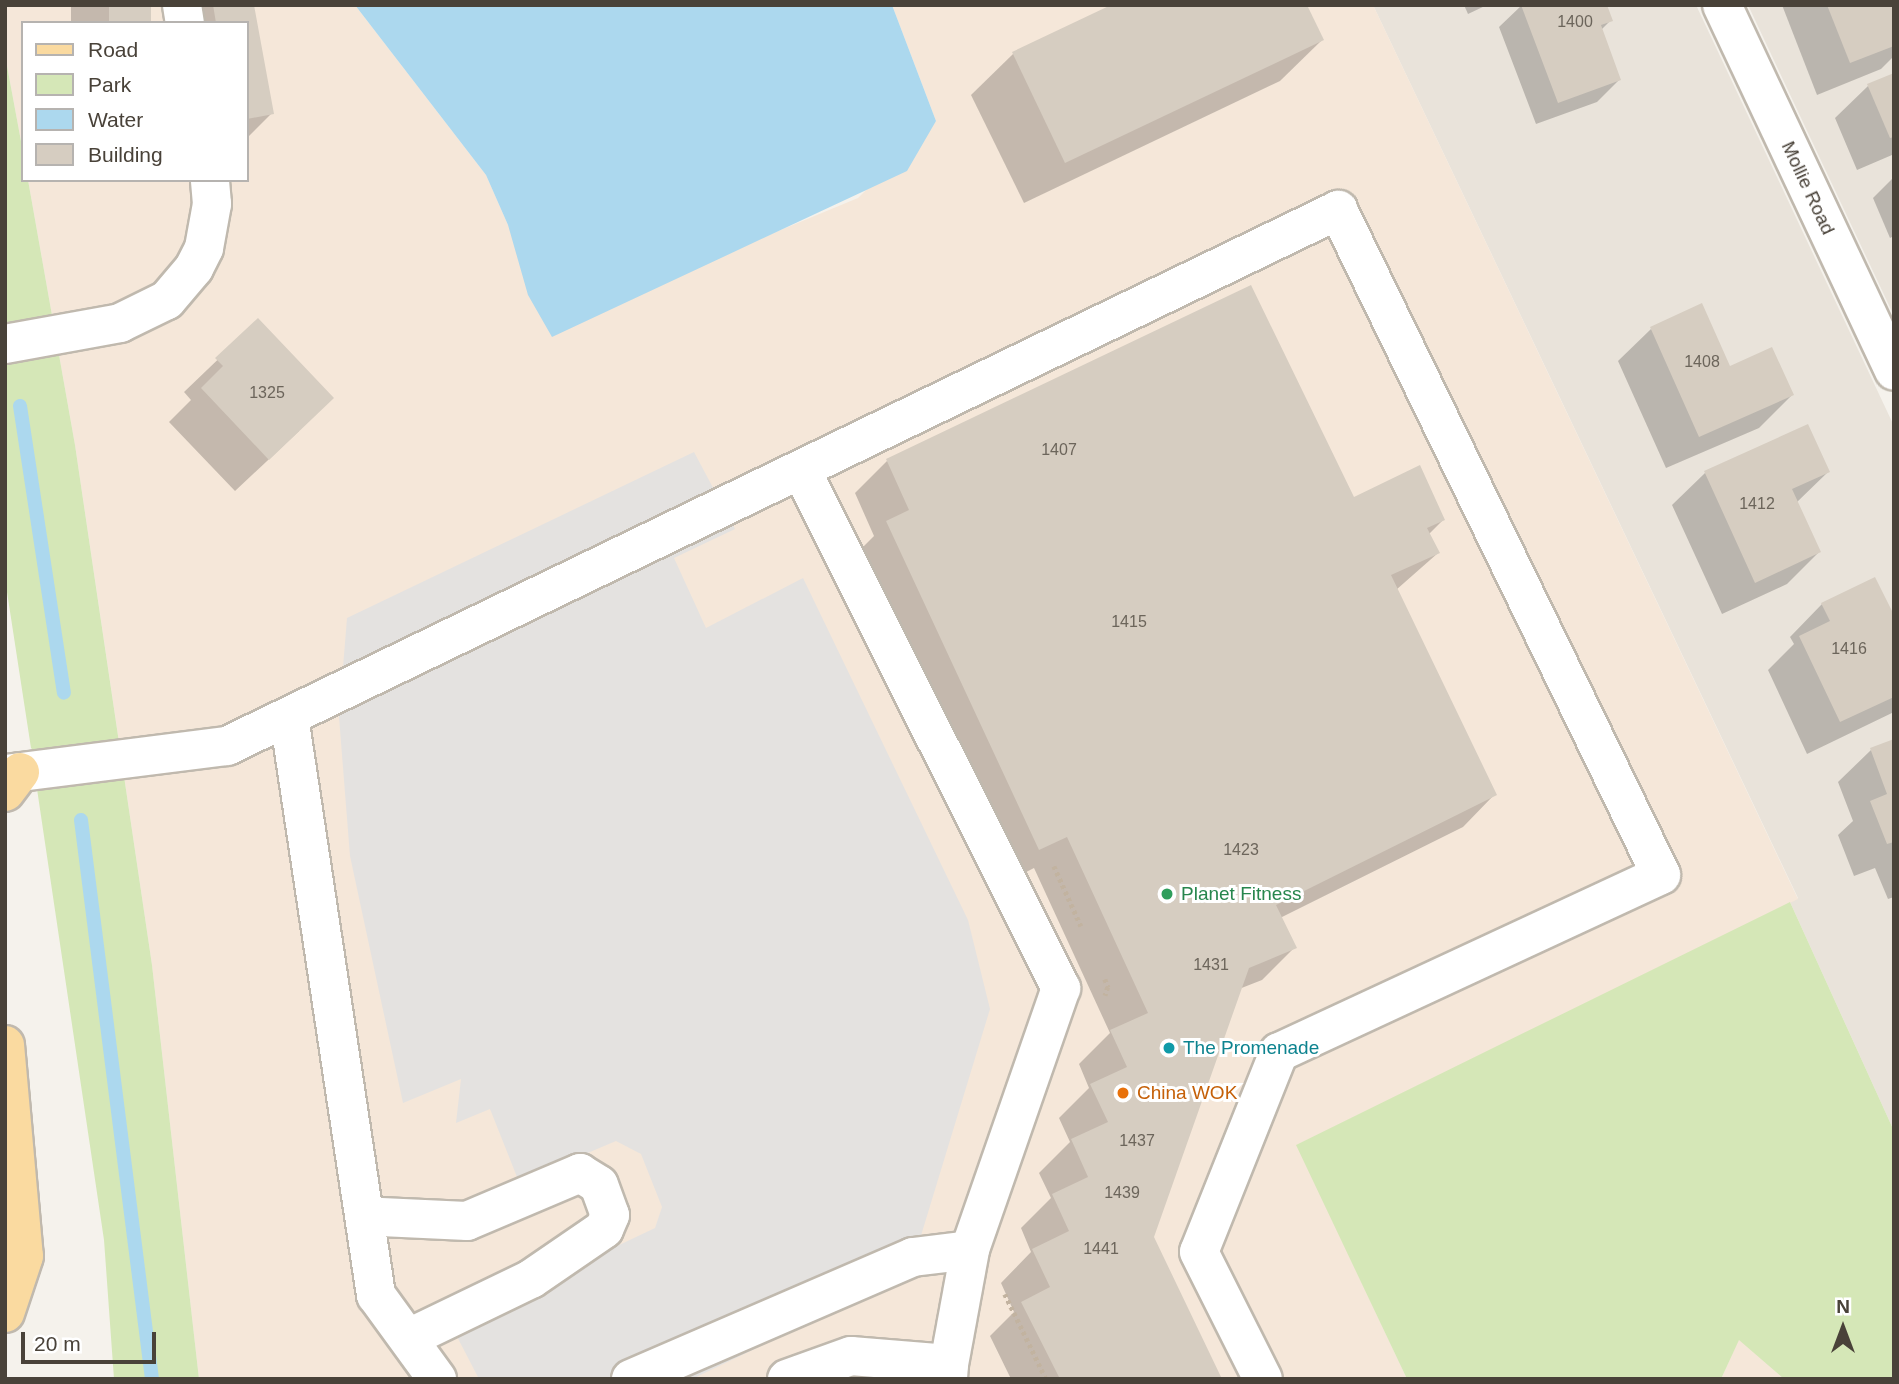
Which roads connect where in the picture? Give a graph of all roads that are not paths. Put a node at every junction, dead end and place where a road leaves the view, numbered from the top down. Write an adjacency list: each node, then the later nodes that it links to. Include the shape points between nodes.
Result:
1 (1722, 5): 4 (street, Mollie Road)
2 (210, 182): 3 (street, via 212,204 204,248 167,300 120,323)
3 (5, 344)
4 (1894, 371)
5 (801, 470): 6 (street); 10 (street, via 1061,988); 17 (street, via 1338,210 1661,875 1279,1052 1199,1252)
6 (289, 716): 7 (street, via 227,746); 12 (street, via 376,1296)
7 (10, 780)
8 (5, 1045): 11 (main road, via 24,1256)
9 (381, 1217): 12 (street, via 467,1221 580,1173 599,1185 610,1215 604,1229 531,1279)
10 (970, 1250): 13 (street); 15 (street, via 913,1257)
11 (5, 1313)
12 (409, 1338): 14 (street)
13 (949, 1371): 16 (street, via 851,1356)
14 (437, 1379)
15 (631, 1379)
16 (787, 1379)
17 (1263, 1379)

